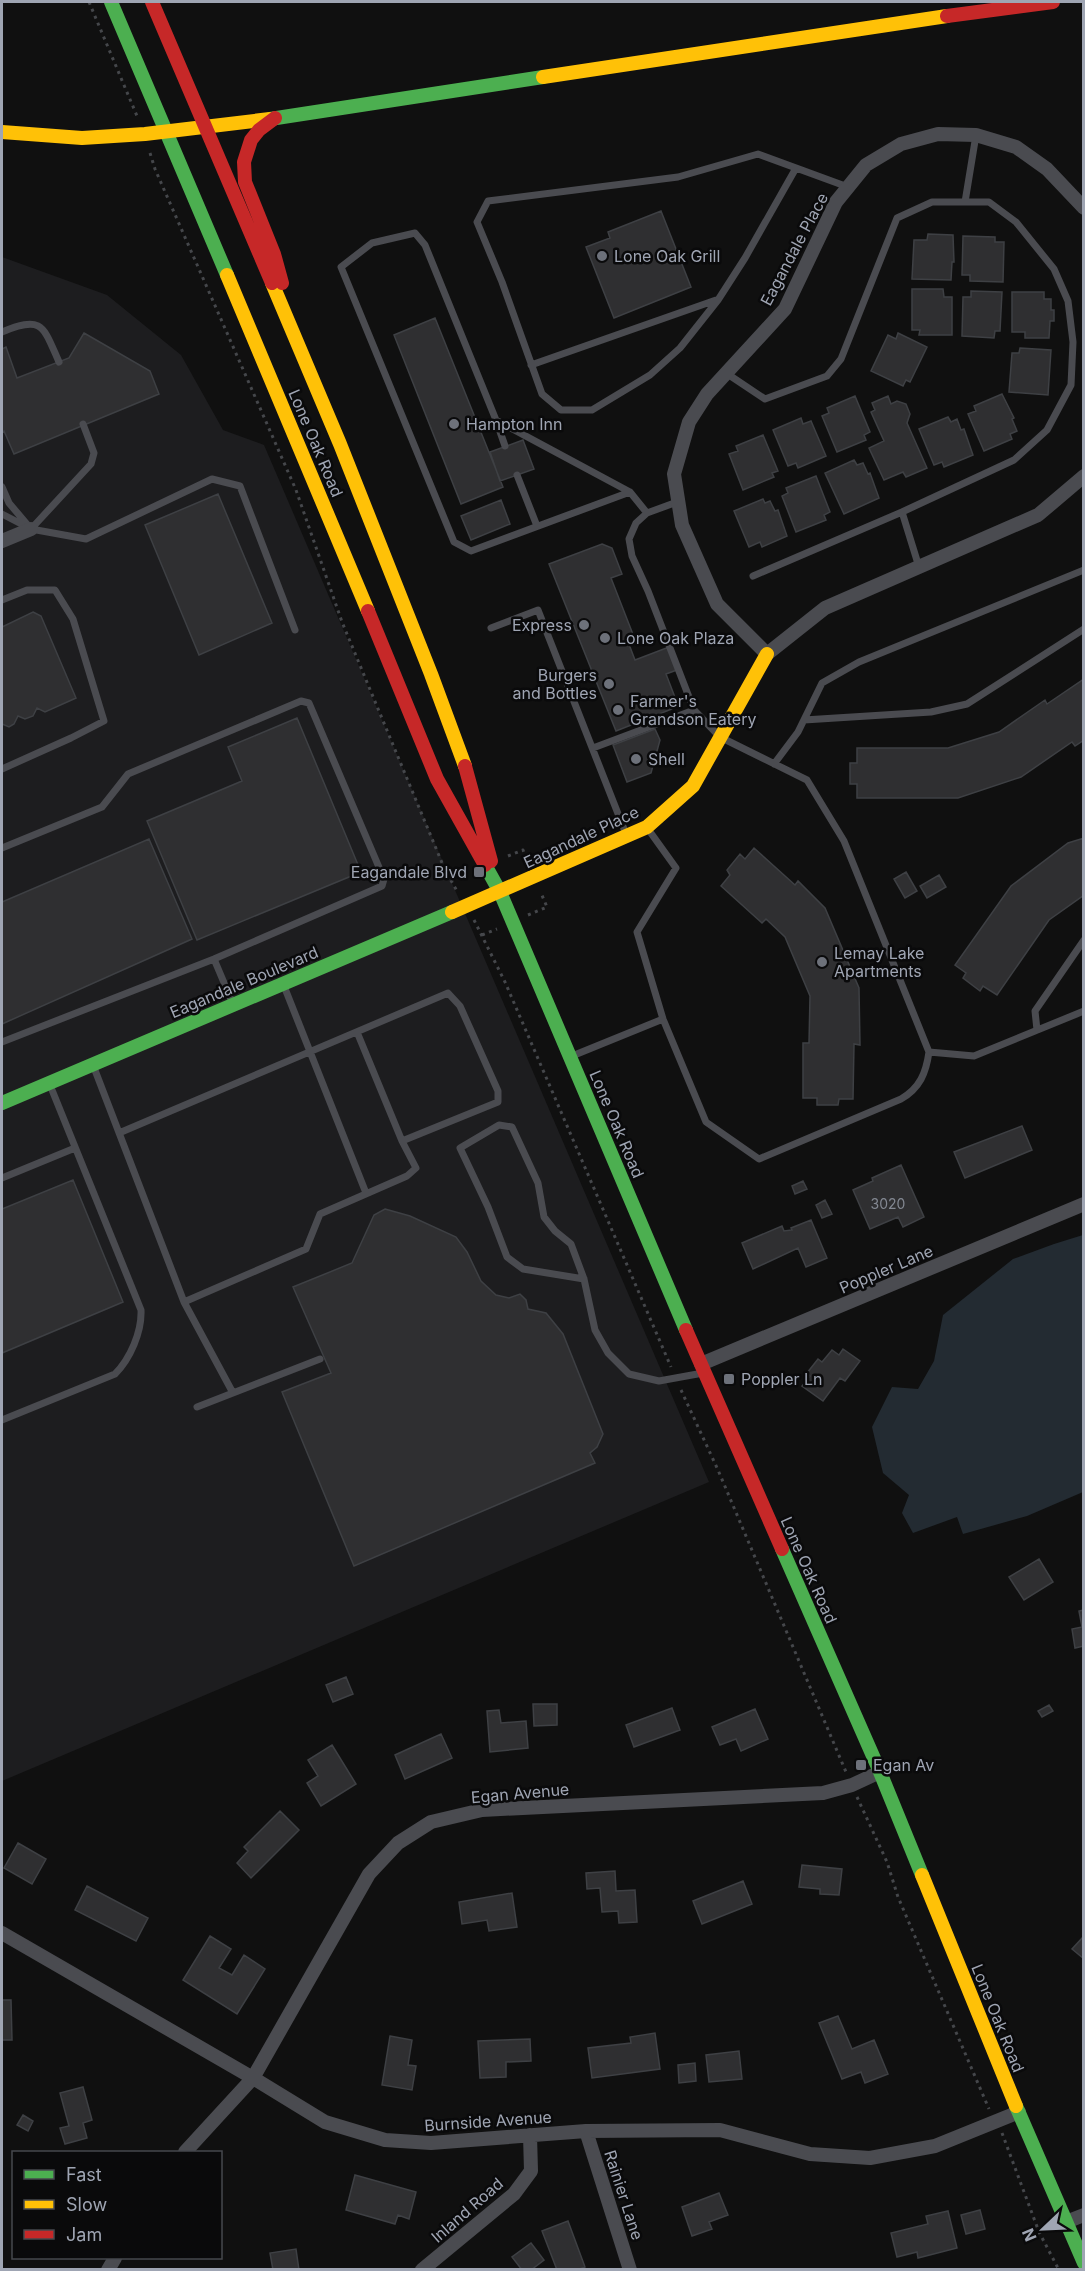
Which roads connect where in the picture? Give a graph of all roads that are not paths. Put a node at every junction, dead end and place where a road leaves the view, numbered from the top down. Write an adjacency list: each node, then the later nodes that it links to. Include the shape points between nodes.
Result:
1 (111, 2): 7 (main road, Lone Oak Road)
2 (152, 2): 5 (main road, Lone Oak Road)
3 (1053, 2): 4 (main road)
4 (275, 118): 5 (main road); 15 (main road, via 251,140 244,162 245,182 274,254)
5 (204, 127): 7 (main road); 15 (main road, Lone Oak Road)
6 (2, 132): 7 (main road, via 82,138)
7 (166, 132): 50 (main road, Lone Oak Road, via 437,779)
8 (976, 135): 10 (street, Eagandale Place, via 938,134 901,144 866,165); 11 (lane); 12 (street, Eagandale Place, via 1016,147 1047,169)
9 (796, 168): 10 (lane); 13 (lane); 17 (lane, via 758,154 678,177 488,201 477,222)
10 (848, 187): 18 (street, Eagandale Place, via 836,202 785,309)
11 (965, 202): 18 (lane, via 932,202 897,218 841,360 827,376 765,399); 27 (lane, via 989,202 1016,222 1054,269 1068,301 1073,342 1071,385 1047,430 1014,460)
12 (1083, 208)
13 (718, 300): 17 (lane); 17 (lane, via 680,348 650,375 592,410 561,410 542,394)
14 (2, 332): 16 (lane, via 22,323 35,323 44,330)
15 (296, 341): 50 (main road, Lone Oak Road, via 464,760)
16 (59, 362)
17 (531, 365)
18 (726, 373): 26 (street, Eagandale Place, via 689,422 675,474)
19 (496, 420): 21 (lane); 25 (lane); 30 (lane, via 424,245 415,233 372,243 341,267 454,542 471,551)
20 (83, 424): 31 (lane, via 94,453 91,464)
21 (505, 446)
22 (517, 475): 30 (lane)
23 (1083, 476): 33 (street, Eagandale Place, via 1038,515)
24 (2, 487): 31 (lane, via 9,503)
25 (630, 492): 28 (lane); 30 (lane)
26 (677, 502): 28 (lane); 40 (street, Eagandale Place, via 682,525 717,604)
27 (902, 512): 33 (lane); 35 (lane)
28 (646, 513): 41 (lane, via 631,531 629,547)
29 (2, 514): 31 (lane)
30 (537, 526)
31 (31, 529): 32 (street); 38 (lane, via 86,539 212,480 240,486)
32 (2, 541)
33 (919, 567): 40 (street, Eagandale Place, via 825,608)
34 (1083, 570): 42 (lane, via 859,662 822,683)
35 (753, 576)
36 (2, 600): 46 (lane, via 27,590 55,590 73,619 104,721)
37 (491, 628): 44 (lane, via 538,610)
38 (296, 630)
39 (1083, 630): 42 (lane, via 967,704 931,712)
40 (767, 654): 43 (main road, Eagandale Place)
41 (694, 710): 43 (lane); 44 (lane)
42 (804, 720): 45 (lane)
43 (720, 737): 45 (lane); 47 (main road, Eagandale Place, via 693,786)
44 (593, 748): 48 (lane)
45 (774, 764): 61 (lane, via 807,780 844,842)
46 (2, 769)
47 (647, 827): 48 (main road, Eagandale Place); 56 (lane, via 676,868 637,932)
48 (627, 836): 50 (main road, Eagandale Place)
49 (2, 848): 52 (lane, via 102,807 128,774 301,701 309,703 384,883)
50 (500, 892): 53 (main road, Eagandale Boulevard); 62 (main road, Lone Oak Road)
51 (1083, 940): 57 (lane, via 1035,1011)
52 (214, 959): 54 (lane); 59 (lane)
53 (283, 984): 54 (main road, Eagandale Boulevard); 60 (lane)
54 (233, 1005): 63 (main road, Eagandale Boulevard)
55 (1083, 1011): 57 (lane)
56 (663, 1019): 61 (lane, via 706,1122 759,1159 906,1096 922,1080); 62 (lane)
57 (1037, 1030): 61 (lane, via 974,1056)
58 (357, 1032): 60 (lane); 67 (lane); 67 (lane, via 448,993 460,1006 498,1091 498,1102)
59 (2, 1042)
60 (310, 1052): 66 (lane); 70 (lane)
61 (929, 1052)
62 (570, 1057): 75 (main road, Lone Oak Road)
63 (93, 1064): 64 (main road, Eagandale Boulevard); 66 (lane)
64 (49, 1083): 65 (main road, Eagandale Boulevard); 68 (lane)
65 (2, 1103)
66 (119, 1132): 73 (lane)
67 (402, 1142): 70 (lane, via 416,1168 407,1176)
68 (75, 1148): 69 (lane); 78 (lane, via 142,1321 123,1366 115,1374)
69 (2, 1178)
70 (366, 1193): 73 (lane, via 320,1214 306,1249)
71 (1083, 1204): 75 (street, Poppler Lane)
72 (584, 1278): 72 (lane, via 523,1269 507,1257 460,1148 499,1125 512,1127 538,1183 544,1217 571,1244); 75 (lane, via 595,1330 608,1353 628,1374 659,1381)
73 (184, 1302): 76 (lane)
74 (320, 1359): 76 (lane)
75 (703, 1368): 79 (main road, Lone Oak Road)
76 (233, 1393): 77 (lane)
77 (197, 1407)
78 (2, 1420)
79 (880, 1772): 81 (street, Egan Avenue, via 823,1793 482,1810 431,1822 398,1843 369,1874); 82 (main road, Lone Oak Road)
80 (2, 1933): 81 (street, Burnside Avenue)
81 (253, 2078): 84 (street, Burnside Avenue, via 325,2122 385,2140 431,2143); 85 (street, Egan Avenue)
82 (1019, 2112): 83 (street, Burnside Avenue, via 935,2146 870,2158 810,2154 720,2130); 87 (main road, Lone Oak Road)
83 (586, 2131): 84 (street, Burnside Avenue); 90 (street, Rainier Lane)
84 (530, 2135): 89 (street, Inland Road, via 531,2171 514,2194)
85 (186, 2151)
86 (1083, 2215): 87 (street)
87 (1066, 2222): 88 (main road, Lone Oak Road)
88 (1083, 2264)
89 (422, 2270)
90 (630, 2270)

